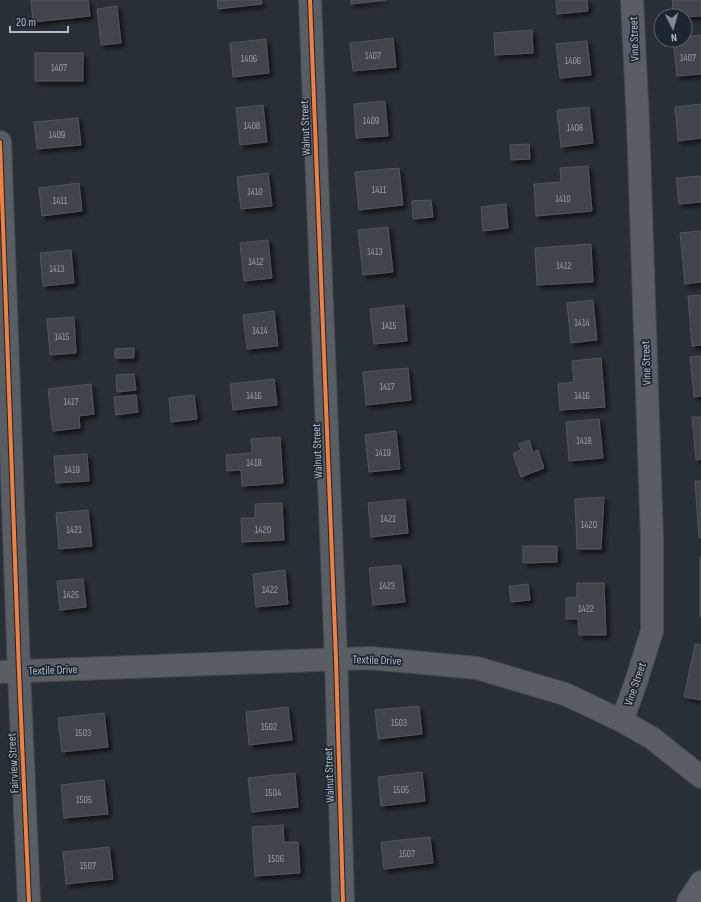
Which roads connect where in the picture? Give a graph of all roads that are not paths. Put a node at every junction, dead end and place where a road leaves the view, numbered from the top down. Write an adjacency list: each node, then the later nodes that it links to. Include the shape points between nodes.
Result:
1 (310, 0): 4 (street, Walnut Street)
2 (632, 0): 6 (street, Vine Street, via 652,540 652,631)
3 (0, 142): 5 (street, Fairview Street)
4 (336, 659): 5 (street, Textile Drive); 6 (street, Textile Drive, via 370,658 477,668 565,694); 10 (street, Walnut Street)
5 (9, 672): 9 (street, Fairview Street)
6 (622, 721): 7 (street, Textile Drive, via 652,738)
7 (701, 777)
8 (701, 882): 11 (main road)
9 (29, 902)
10 (343, 902)
11 (688, 902)

